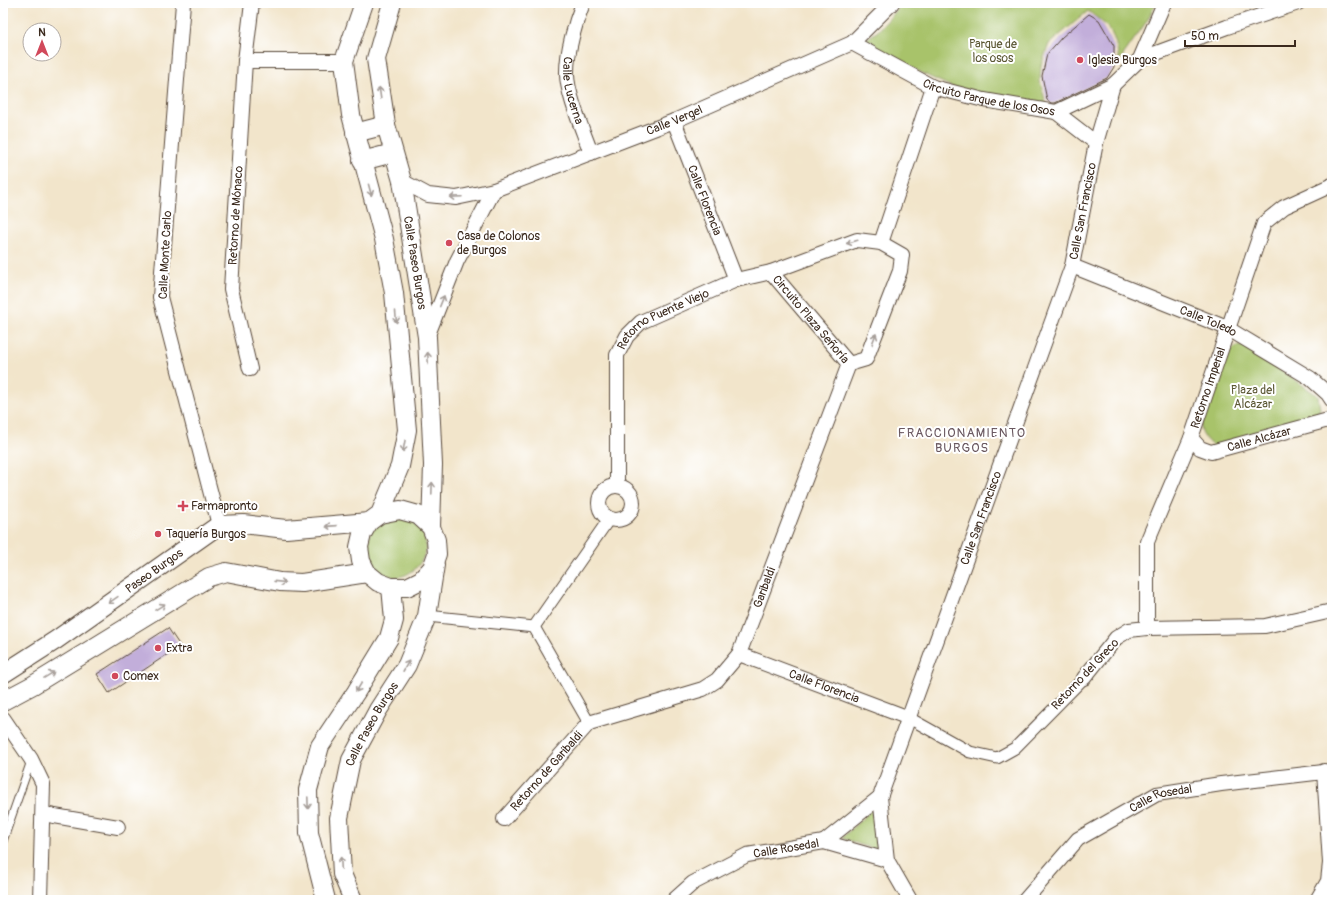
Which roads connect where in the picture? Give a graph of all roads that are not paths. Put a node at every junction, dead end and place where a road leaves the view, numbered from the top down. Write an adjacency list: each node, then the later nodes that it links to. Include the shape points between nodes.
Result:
1 (183, 3): 42 (street, Calle Monte Carlo, via 160,298)
2 (252, 3): 13 (street, Retorno de Mónaco)
3 (364, 3): 8 (street, via 377,9); 9 (street)
4 (583, 3): 22 (street, Calle Lucerna, via 576,20 567,73 573,101)
5 (892, 3): 11 (street)
6 (1164, 3): 12 (street, Circuito Parque de los Osos)
7 (1298, 3): 12 (street, via 1227,26)
8 (391, 7): 10 (street, Calle Paseo Burgos)
9 (355, 29): 10 (street, via 371,30); 14 (street)
10 (382, 38): 19 (street, Calle Paseo Burgos, one-way to 10, via 376,59)
11 (852, 43): 16 (street, Circuito Parque de los Osos); 18 (street, Calle Vergel)
12 (1140, 59): 15 (street, Circuito Parque de los Osos)
13 (245, 61): 14 (street); 35 (street, Retorno de Mónaco, via 231,289)
14 (344, 61): 20 (street)
15 (1113, 86): 17 (street, Circuito Parque de los Osos); 21 (street, Calle San Francisco)
16 (933, 87): 17 (street, Circuito Parque de los Osos, via 984,100); 28 (street)
17 (1056, 112): 21 (street)
18 (674, 121): 22 (street, Calle Vergel); 31 (street, Calle Florencia)
19 (386, 125): 20 (street); 23 (street, Calle Paseo Burgos)
20 (355, 132): 24 (street)
21 (1096, 143): 29 (street, Calle San Francisco)
22 (591, 153): 27 (street, Calle Vergel)
23 (393, 154): 24 (street); 25 (street, Calle Paseo Burgos)
24 (362, 160): 40 (street, one-way to 40, via 384,239 394,293 407,430 400,466)
25 (402, 181): 27 (street, Calle Vergel, one-way to 25, via 456,198 428,195); 33 (street, Calle Paseo Burgos)
26 (1332, 185): 32 (street, Retorno Imperial, via 1284,207 1264,223)
27 (494, 190): 33 (street, one-way to 27, via 457,261)
28 (881, 243): 30 (street, Circuito Plaza Señoría, one-way to 30, via 857,240); 34 (street, Circuito Plaza Señoría, one-way to 28, via 866,359 900,271 902,255)
29 (1072, 266): 32 (street, Calle Toledo); 59 (street, Calle San Francisco)
30 (771, 272): 31 (street, Retorno Puente Viejo); 34 (street, Circuito Plaza Señoría)
31 (736, 280): 39 (street, Retorno Puente Viejo, via 641,322 627,336 617,355)
32 (1227, 328): 36 (street, Calle Toledo, via 1310,378); 38 (street, Retorno Imperial)
33 (427, 337): 43 (street, Calle Paseo Burgos, one-way to 33, via 433,465)
34 (849, 364): 52 (street, Garibaldi)
35 (250, 369)
36 (1332, 400)
37 (1332, 419): 38 (street, Calle Alcázar, via 1211,452 1200,448)
38 (1191, 438): 50 (street, Retorno Imperial, via 1147,542)
39 (617, 486): 41 (street, via 606,489 599,499 601,511); 41 (street, via 623,487 632,495 633,507 627,517)
40 (375, 518): 42 (street, one-way to 42, via 286,529 243,524); 43 (street, via 400,510 418,515); 45 (street, via 362,534 359,547 361,561)
41 (609, 519): 49 (street)
42 (219, 525): 51 (street, Paseo Burgos, one-way to 51)
43 (431, 527): 44 (street, via 436,540)
44 (437, 554): 46 (street, via 432,568 421,580 407,587); 48 (street, Calle Paseo Burgos)
45 (367, 573): 46 (street, via 378,582); 53 (street, one-way to 45, via 209,577 226,572 280,582 302,583)
46 (391, 587): 71 (street, one-way to 71, via 394,620 389,638 320,746 308,790 309,833)
47 (1332, 611): 50 (street, Retorno del Greco, via 1265,626)
48 (427, 616): 49 (street); 72 (street, Calle Paseo Burgos, one-way to 48, via 342,874 339,818 350,760 407,665)
49 (534, 628): 60 (street)
50 (1146, 628): 55 (street, Retorno del Greco, via 1129,630 1116,638)
51 (56, 640): 53 (street); 54 (street, Paseo Burgos)
52 (739, 654): 59 (street, Calle Florencia); 60 (street, Garibaldi, via 717,680 703,689)
53 (71, 662): 56 (street, one-way to 53)
54 (10, 670): 56 (street)
55 (1084, 678): 59 (street, Retorno del Greco, via 1015,748 997,758 970,752)
56 (33, 686): 57 (street)
57 (3, 701)
58 (3, 718): 61 (street)
59 (909, 718): 63 (street, Calle San Francisco)
60 (590, 723): 65 (street, Retorno de Garibaldi)
61 (31, 759): 64 (street, via 43,784); 67 (lane)
62 (1328, 771): 75 (street, Calle Rosedal, via 1157,794 1078,840); 76 (street, via 1330,863 1328,881)
63 (880, 797): 68 (street); 69 (street, Calle San Francisco)
64 (43, 814): 66 (street); 70 (street)
65 (504, 819)
66 (118, 827)
67 (3, 841)
68 (824, 842): 69 (street, Calle Rosedal); 73 (street, Calle Rosedal, via 747,855 693,883)
69 (887, 860): 74 (street)
70 (40, 900)
71 (326, 900)
72 (353, 900)
73 (674, 900)
74 (910, 900)
75 (1025, 900)
76 (1317, 900)

